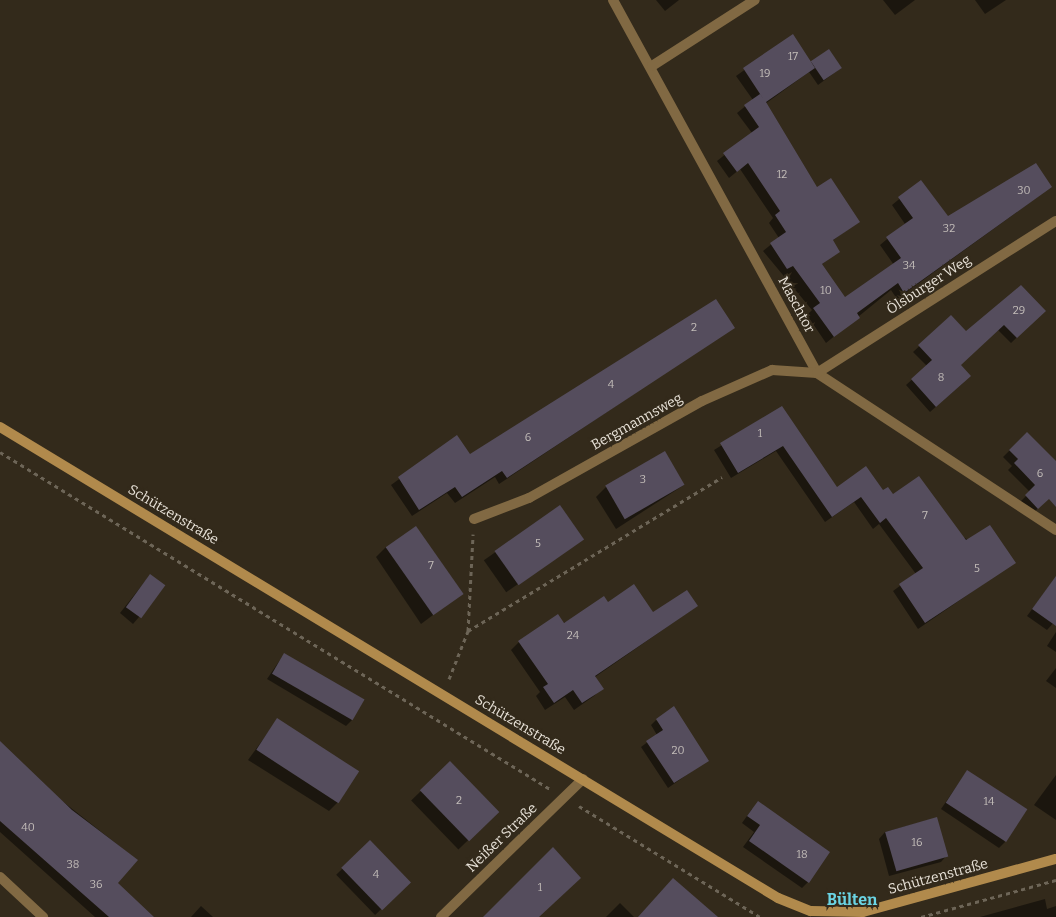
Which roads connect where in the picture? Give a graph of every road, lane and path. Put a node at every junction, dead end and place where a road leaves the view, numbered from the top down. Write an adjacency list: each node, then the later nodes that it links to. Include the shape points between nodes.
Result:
1 (613, 0): 3 (street, Maschtor)
2 (755, 0): 3 (street)
3 (652, 66): 5 (street, Maschtor)
4 (1056, 220): 5 (street, Ölsburger Weg)
5 (817, 373): 9 (street, Bergmannsweg, via 772,370 702,402 529,498); 10 (street, Maschtor)
6 (0, 427): 12 (street, Schützenstraße)
7 (0, 452): 13 (path)
8 (722, 477): 11 (path)
9 (474, 519): 11 (path)
10 (1056, 530)
11 (468, 630): 12 (path)
12 (443, 694): 13 (path); 14 (street, Schützenstraße)
13 (430, 714): 15 (path)
14 (583, 779): 15 (street, Neißer Straße); 19 (street, Schützenstraße)
15 (564, 797): 21 (street, Neißer Straße); 22 (path)
16 (1056, 859): 19 (street, Schützenstraße, via 863,912)
17 (0, 877): 20 (street)
18 (1056, 880): 23 (path)
19 (809, 914)
20 (42, 917)
21 (441, 917)
22 (760, 917)
23 (921, 917)

